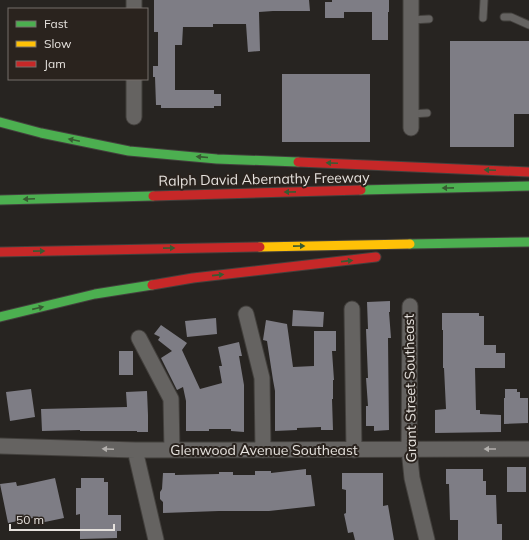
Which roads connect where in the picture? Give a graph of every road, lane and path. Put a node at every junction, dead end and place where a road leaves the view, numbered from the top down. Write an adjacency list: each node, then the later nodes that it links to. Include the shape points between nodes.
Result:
1 (411, 0): 6 (street)
2 (484, 0): 4 (lane)
3 (504, 17): 7 (lane, via 511,17)
4 (483, 18)
5 (429, 19): 6 (lane)
6 (411, 20): 11 (street)
7 (529, 25)
8 (134, 80): 10 (street)
9 (428, 113): 11 (lane)
10 (134, 117)
11 (411, 121)
12 (0, 122): 13 (highway, one-way to 12, via 217,159 129,151)
13 (529, 172)
14 (529, 186): 16 (highway, Ralph David Abernathy Freeway, one-way to 16)
15 (31, 190): 16 (highway)
16 (194, 194): 17 (highway, Ralph David Abernathy Freeway, one-way to 17)
17 (0, 200)
18 (512, 242): 19 (highway); 20 (highway, one-way to 18); 21 (highway)
19 (529, 242)
20 (0, 252)
21 (419, 252)
22 (388, 256): 26 (highway, one-way to 22, via 95,294 193,278)
23 (410, 306): 34 (street, Grant Street Southeast)
24 (352, 309): 33 (street)
25 (246, 314): 32 (street, via 262,378)
26 (0, 317)
27 (139, 338): 31 (street, via 171,400)
28 (0, 446): 30 (street, Glenwood Avenue Southeast, one-way to 28)
29 (529, 449): 34 (street, Glenwood Avenue Southeast, one-way to 34)
30 (135, 450): 31 (street, Glenwood Avenue Southeast); 35 (street)
31 (172, 450): 32 (street, Glenwood Avenue Southeast)
32 (263, 450): 33 (street, Glenwood Avenue Southeast)
33 (354, 450): 34 (street, Glenwood Avenue Southeast)
34 (409, 450): 36 (street, Grant Street Southeast, via 412,478)
35 (156, 540)
36 (426, 540)

